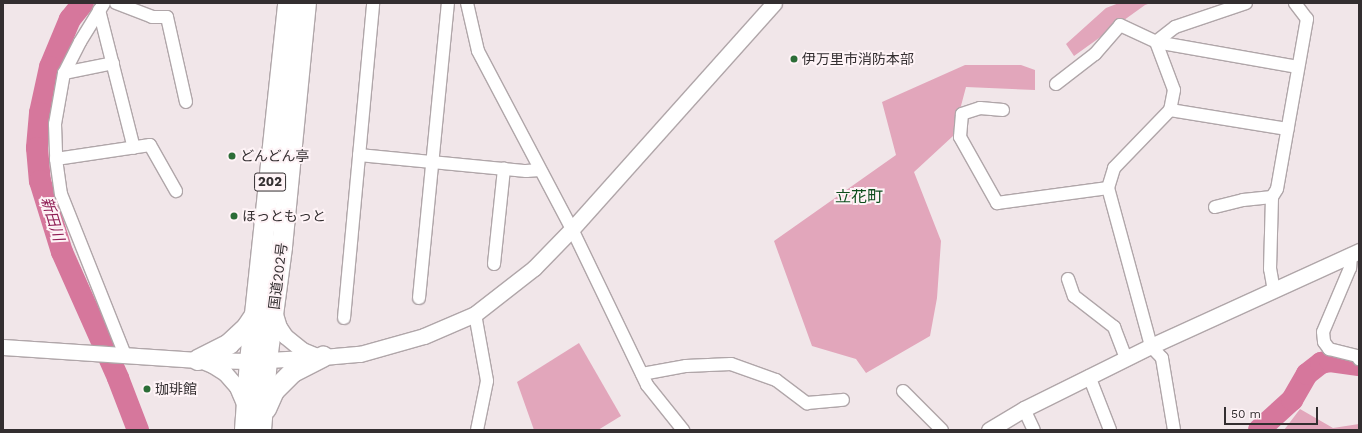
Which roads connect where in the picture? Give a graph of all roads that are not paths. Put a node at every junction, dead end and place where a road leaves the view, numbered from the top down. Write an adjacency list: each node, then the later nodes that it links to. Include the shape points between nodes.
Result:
1 (116, 3): 16 (street, via 152,17 167,17)
2 (288, 3): 38 (highway, 国道202号 / 202)
3 (306, 3): 36 (highway, 国道202号 / 202)
4 (372, 3): 21 (street)
5 (448, 3): 23 (street)
6 (467, 3): 25 (street, via 478,51)
7 (774, 3): 30 (street)
8 (1246, 3): 11 (street, via 1175,27)
9 (1295, 3): 13 (street, via 1307,19)
10 (102, 7): 12 (street); 14 (street)
11 (1156, 42): 13 (street); 15 (street, via 1120,24 1095,54); 18 (street, via 1174,90)
12 (113, 63): 14 (street); 20 (street)
13 (1298, 67): 19 (street)
14 (64, 73): 22 (street, via 56,124)
15 (1056, 84)
16 (186, 102)
17 (1003, 110): 26 (street, via 980,108 962,114 960,137 997,203)
18 (1170, 110): 19 (street); 26 (street, via 1114,168)
19 (1287, 129): 28 (street, via 1277,189)
20 (134, 148): 22 (street); 27 (street, via 150,146)
21 (359, 155): 23 (street); 39 (street)
22 (56, 159): 42 (street, via 61,194)
23 (433, 162): 24 (street); 35 (street)
24 (504, 169): 25 (street); 32 (street)
25 (540, 170): 30 (street)
26 (1108, 188): 40 (street)
27 (176, 191)
28 (1272, 197): 29 (street, via 1243,200); 34 (street, via 1270,269)
29 (1215, 207)
30 (572, 229): 37 (street, via 534,268); 48 (street)
31 (1355, 253): 34 (street); 45 (street, via 1323,332 1324,342 1329,349)
32 (494, 264)
33 (1068, 279): 44 (street, via 1074,296 1114,327)
34 (1274, 291): 40 (street)
35 (420, 298)
36 (274, 310): 43 (street, via 279,327 292,343); 47 (highway, 国道202号 / 202)
37 (475, 314): 43 (street, via 417,338 360,354); 55 (street, via 487,381)
38 (255, 315): 46 (highway, via 247,327 229,344); 47 (highway, 国道202号 / 202)
39 (344, 318)
40 (1151, 346): 44 (street); 61 (street, via 1162,358)
41 (3, 347): 42 (street)
42 (125, 355): 46 (street)
43 (323, 357): 47 (street); 53 (highway, via 293,372 274,391)
44 (1126, 358): 49 (street)
45 (1358, 358)
46 (198, 360): 47 (street); 53 (street, via 225,373)
47 (259, 360): 53 (highway, 国道202号 / 202)
48 (642, 374): 51 (street, via 686,366 731,364 776,380 807,403); 56 (street)
49 (1089, 376): 52 (street); 60 (street)
50 (903, 391): 57 (street)
51 (842, 400)
52 (1024, 408): 58 (street); 59 (street)
53 (257, 419): 54 (highway, 国道202号 / 202)
54 (245, 430)
55 (477, 430)
56 (683, 430)
57 (942, 430)
58 (989, 430)
59 (1034, 430)
60 (1110, 430)
61 (1174, 430)

